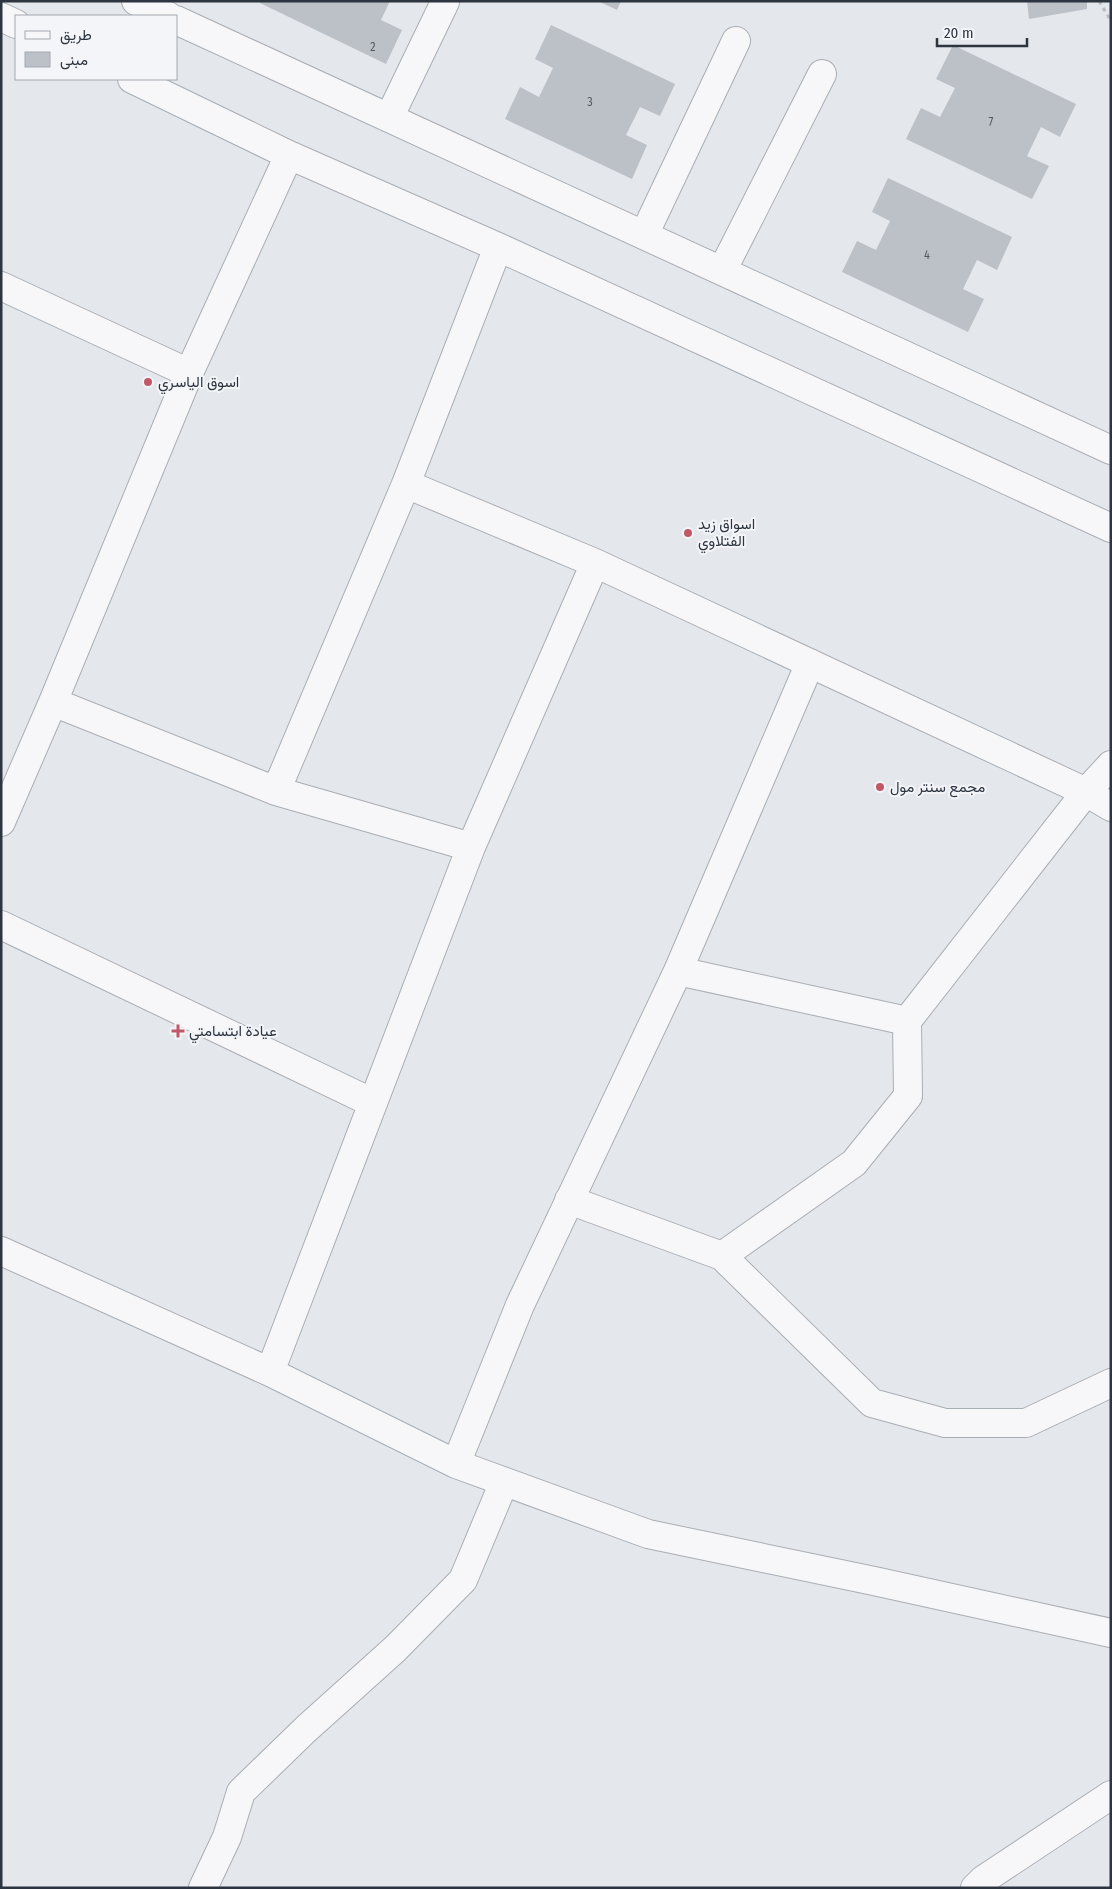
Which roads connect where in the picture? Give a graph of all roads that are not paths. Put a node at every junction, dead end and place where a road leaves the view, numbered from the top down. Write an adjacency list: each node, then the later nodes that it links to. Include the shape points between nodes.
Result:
1 (136, 1): 3 (street)
2 (445, 2): 10 (street)
3 (166, 15)
4 (1, 17): 6 (street)
5 (178, 21): 10 (street)
6 (15, 24)
7 (736, 41): 12 (street)
8 (822, 74): 14 (street)
9 (134, 80): 11 (street)
10 (389, 118): 12 (street)
11 (289, 155): 13 (street); 16 (street)
12 (644, 235): 14 (street)
13 (498, 247): 18 (street); 19 (street)
14 (722, 271): 17 (street)
15 (1, 286): 16 (street)
16 (189, 373): 22 (street)
17 (1111, 450)
18 (406, 484): 20 (street); 24 (street)
19 (1111, 528)
20 (595, 563): 21 (street); 28 (street)
21 (810, 663): 25 (street); 30 (street)
22 (53, 702): 24 (street); 27 (street)
23 (1111, 764): 25 (street)
24 (276, 791): 28 (street)
25 (1086, 792): 26 (street); 31 (street)
26 (1111, 807)
27 (1, 822)
28 (471, 847): 32 (street)
29 (1, 925): 32 (street)
30 (678, 971): 31 (street); 33 (street)
31 (907, 1021): 35 (street, via 908,1096 854,1163)
32 (373, 1103): 36 (street)
33 (569, 1200): 35 (street); 38 (street, via 520,1305)
34 (1, 1251): 36 (street)
35 (722, 1256): 37 (street, via 872,1403 945,1423 1026,1423)
36 (270, 1372): 38 (street)
37 (1111, 1383)
38 (456, 1464): 39 (street)
39 (504, 1482): 40 (street, via 648,1534); 42 (street, via 463,1580 395,1649 241,1792 228,1837)
40 (1111, 1634)
41 (1111, 1794): 43 (street)
42 (203, 1888)
43 (975, 1888)

